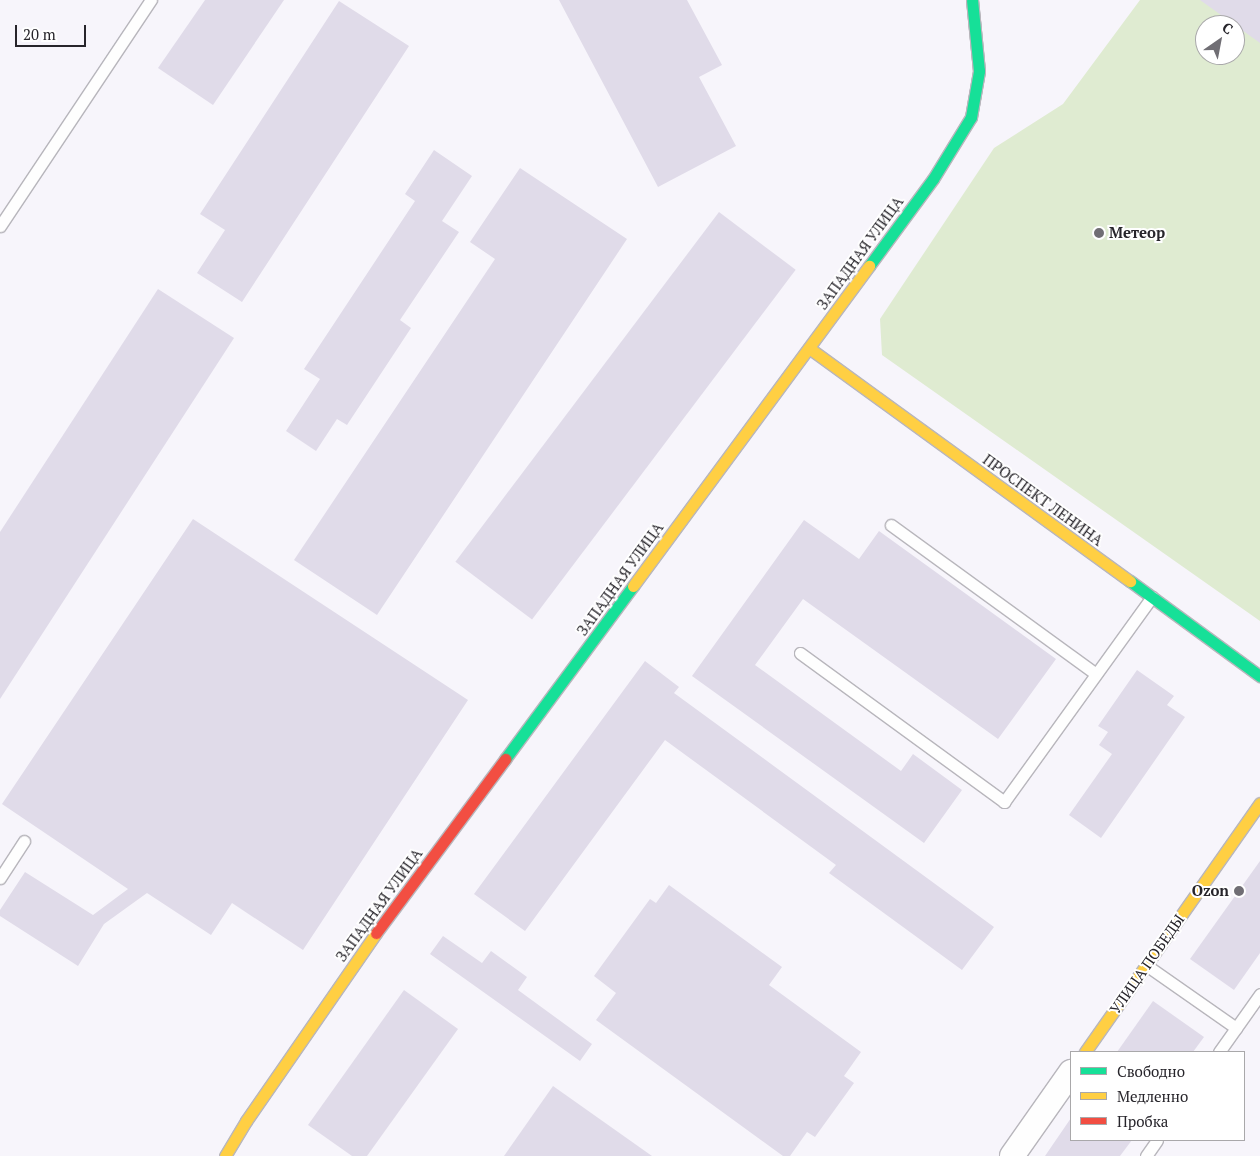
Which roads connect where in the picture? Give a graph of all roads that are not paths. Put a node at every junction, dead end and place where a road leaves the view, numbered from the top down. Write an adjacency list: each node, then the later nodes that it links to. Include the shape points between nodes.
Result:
1 (152, 0): 3 (lane)
2 (972, 0): 4 (street, ЗАПАДНАЯ УЛИЦА, via 978,70 971,117 933,179)
3 (0, 226)
4 (809, 348): 6 (street, ПРОСПЕКТ ЛЕНИНА); 20 (street, ЗАПАДНАЯ УЛИЦА, via 368,944)
5 (891, 524): 8 (lane)
6 (1152, 598): 8 (lane); 9 (street, ПРОСПЕКТ ЛЕНИНА)
7 (800, 653): 8 (lane, via 1004,802)
8 (1096, 674)
9 (1260, 676)
10 (1260, 803): 13 (street, УЛИЦА ПОБЕДЫ)
11 (24, 841): 12 (lane)
12 (0, 878)
13 (1146, 965): 15 (lane); 16 (street, УЛИЦА ПОБЕДЫ)
14 (1260, 994): 15 (lane)
15 (1236, 1028): 17 (lane)
16 (1086, 1051)
17 (1220, 1051)
18 (1070, 1073): 21 (street)
19 (1156, 1141): 22 (lane)
20 (225, 1156)
21 (1012, 1156)
22 (1146, 1156)

